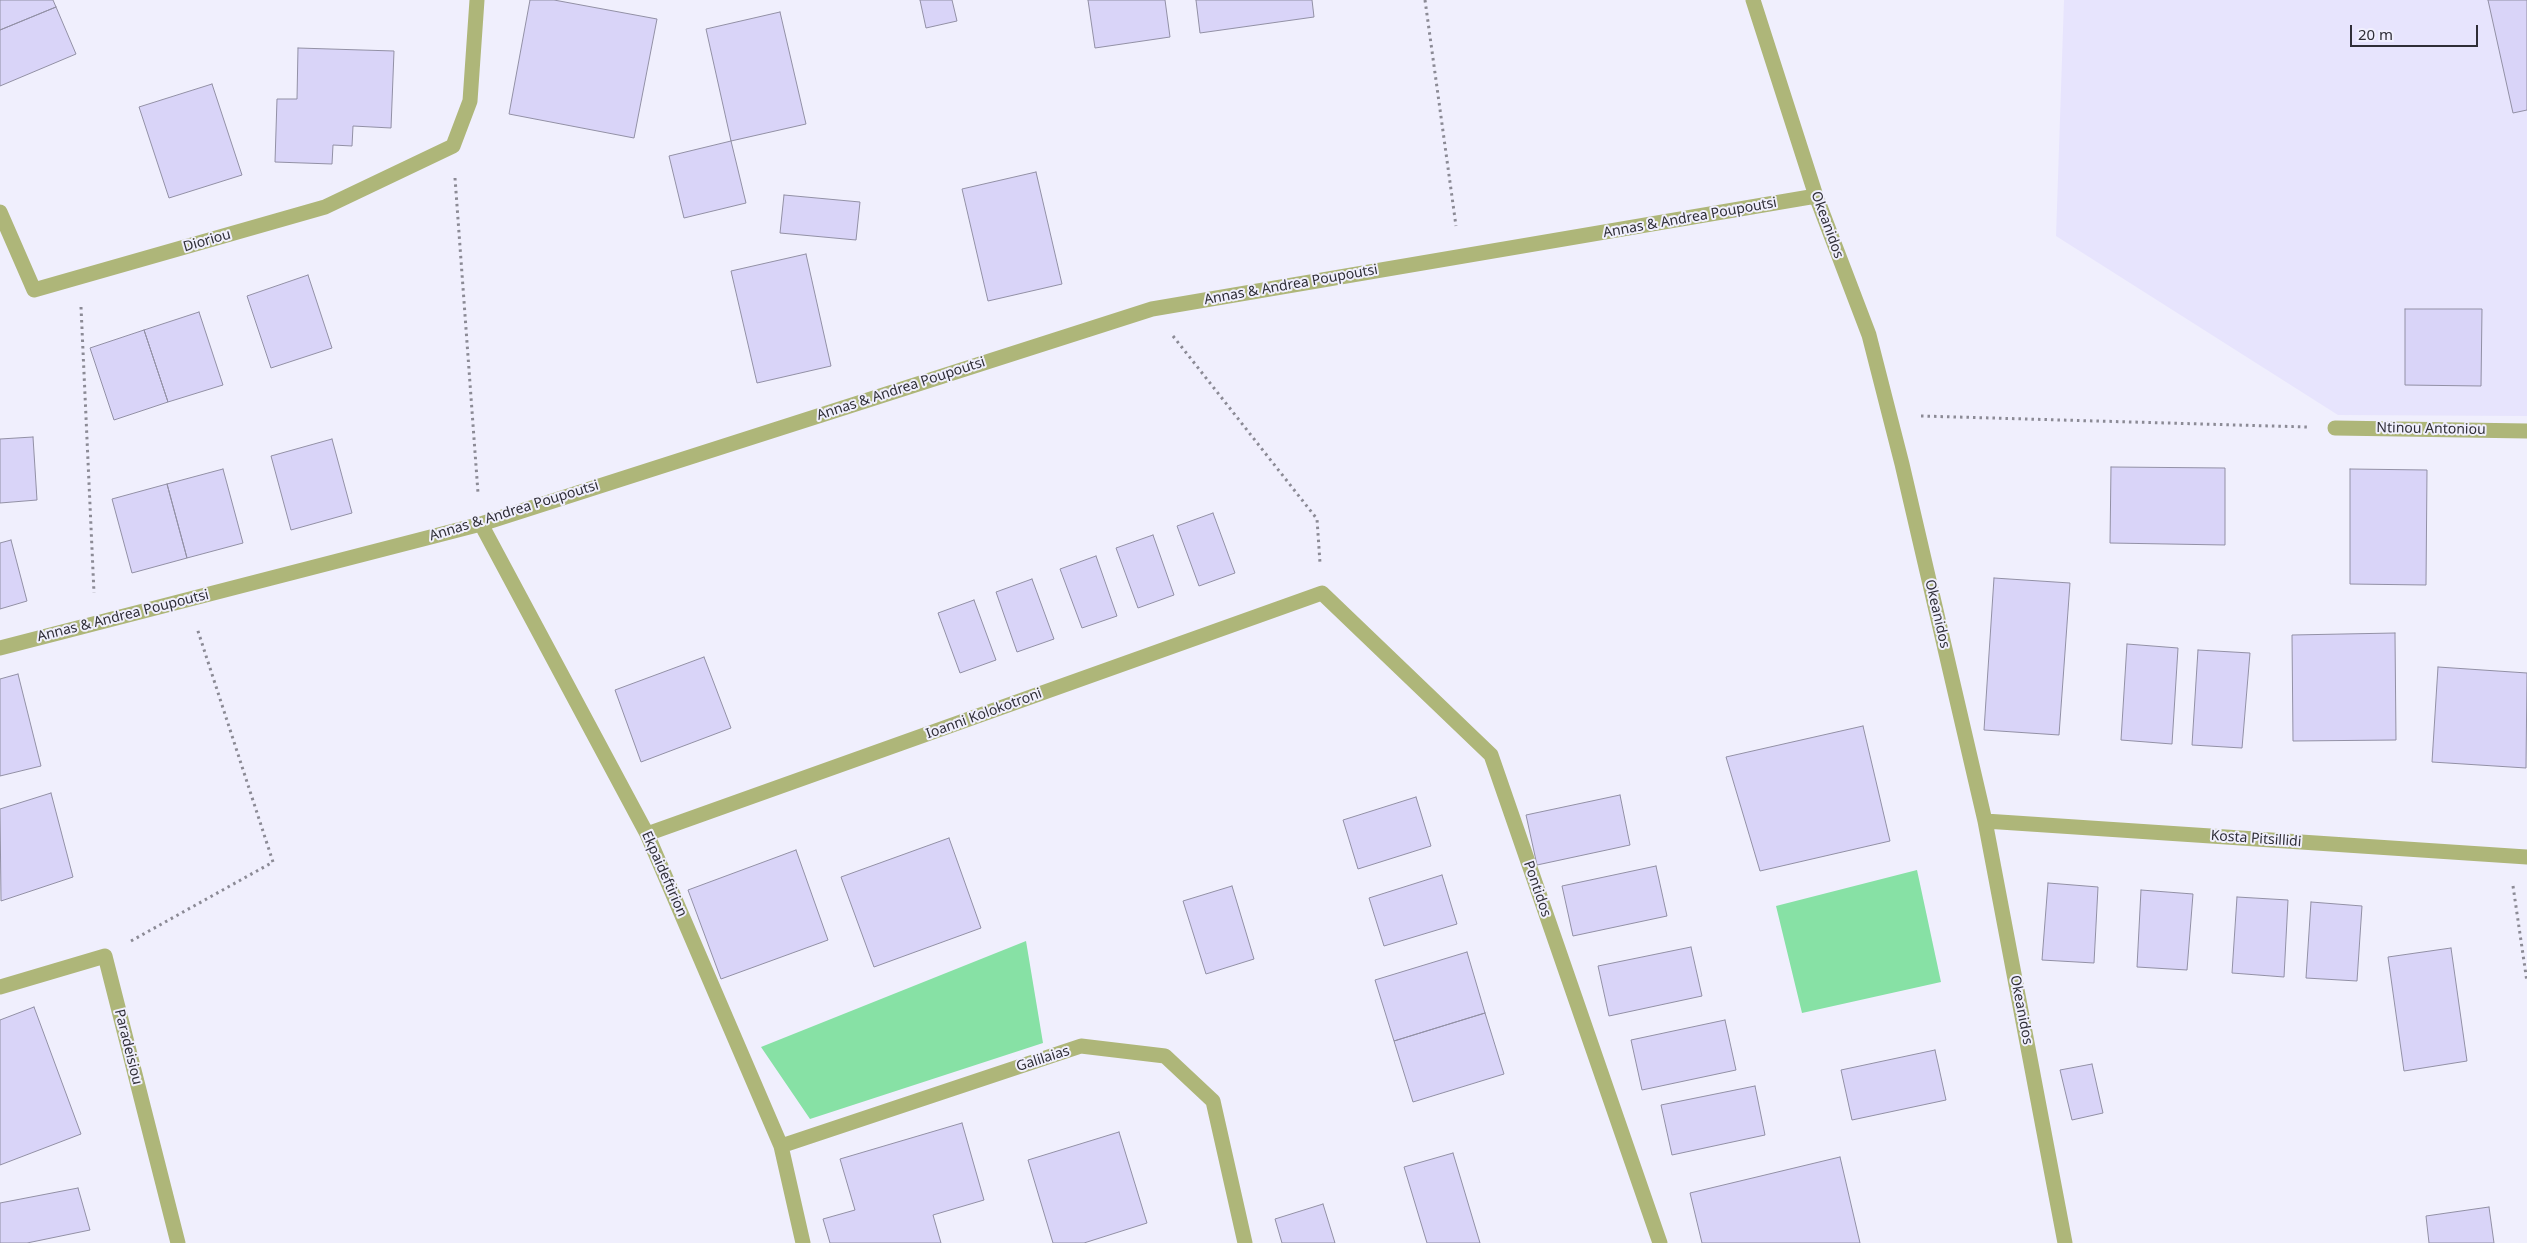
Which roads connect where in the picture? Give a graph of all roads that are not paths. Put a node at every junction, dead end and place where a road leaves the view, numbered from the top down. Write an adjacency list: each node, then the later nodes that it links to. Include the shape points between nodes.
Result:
1 (477, 0): 4 (street, Dioriou, via 470,101 452,146 325,207 34,290)
2 (1753, 0): 3 (street, Okeanidos)
3 (1816, 196): 7 (street, Annas & Andrea Poupoutsi, via 1152,308); 10 (street, Okeanidos, via 1869,335)
4 (0, 212)
5 (2335, 428): 6 (street, Ntinou Antoniou)
6 (2527, 430)
7 (481, 524): 9 (street, Annas & Andrea Poupoutsi); 11 (street, Ekpaideftirion)
8 (1322, 593): 11 (street, Ioanni Kolokotroni); 18 (street, Pontidos, via 1490,755)
9 (0, 648)
10 (1985, 821): 12 (street, Kosta Pitsillidi); 19 (street, Okeanidos)
11 (647, 834): 14 (street, Ekpaideftirion)
12 (2527, 858)
13 (0, 987): 15 (street, Paradeisiou, via 104,956)
14 (781, 1146): 16 (street, Ekpaideftirion); 17 (street, Galilaias, via 1081,1046 1165,1056 1213,1101)
15 (178, 1243)
16 (803, 1243)
17 (1245, 1243)
18 (1660, 1243)
19 (2066, 1243)

